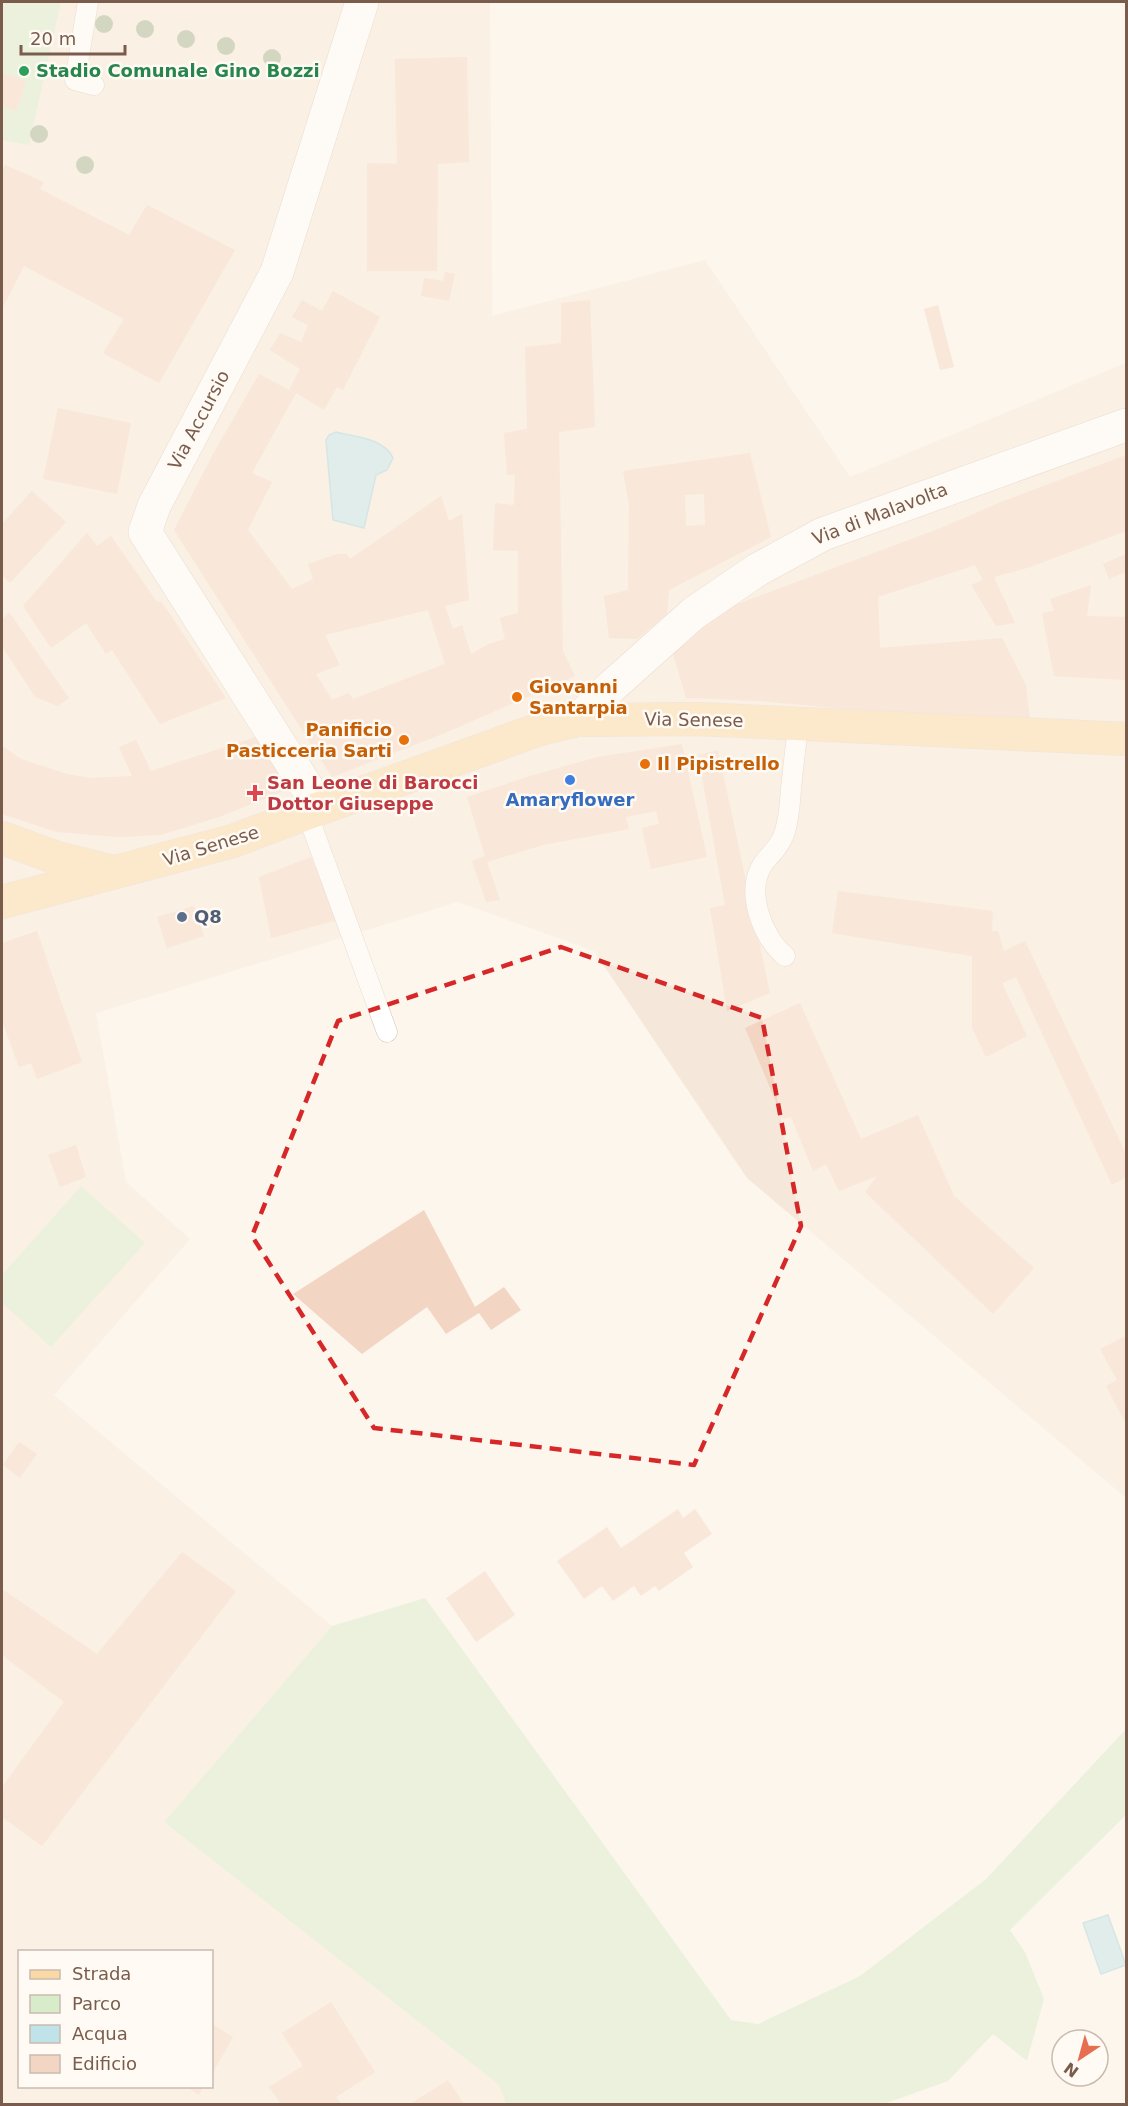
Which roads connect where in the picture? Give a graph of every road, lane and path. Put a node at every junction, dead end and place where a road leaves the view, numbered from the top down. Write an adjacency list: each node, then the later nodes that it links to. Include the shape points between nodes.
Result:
1 (88, 2): 3 (lane, via 75,80)
2 (362, 2): 8 (street, Via Accursio, via 277,272 153,506 145,532)
3 (93, 86)
4 (1126, 425): 5 (street, Via di Malavolta, via 823,534 757,570 694,613)
5 (578, 720): 6 (main road, Via Senese, via 698,719); 8 (main road, Via Senese, via 540,729)
6 (798, 724): 7 (main road, Via Senese); 12 (lane, via 784,836 762,865 756,882 756,905 765,928)
7 (1126, 739)
8 (314, 810): 10 (main road, Via Senese, via 233,842); 13 (lane)
9 (2, 838): 10 (main road)
10 (115, 873): 11 (main road, Via Senese)
11 (5, 898)
12 (785, 956)
13 (387, 1032)

